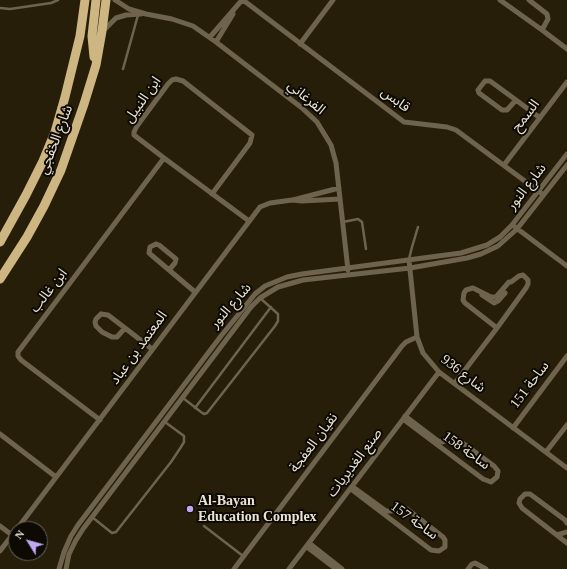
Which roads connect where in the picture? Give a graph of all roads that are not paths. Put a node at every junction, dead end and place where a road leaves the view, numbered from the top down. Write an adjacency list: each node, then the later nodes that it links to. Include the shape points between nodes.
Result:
1 (58, 0): 10 (lane, via 10,9)
2 (85, 0): 40 (highway, شارع الخفجي, via 80,36 54,132 43,161)
3 (96, 0): 20 (highway, via 92,50)
4 (106, 0): 15 (highway, شارع الخفجي)
5 (115, 0): 13 (street, الفرغاني, via 129,9)
6 (243, 0): 11 (street); 18 (street, قابس)
7 (333, 0): 18 (street)
8 (500, 0): 14 (street)
9 (529, 0): 14 (street, via 547,14 548,19)
10 (0, 8)
11 (234, 10): 16 (street); 17 (street)
12 (138, 14): 13 (street, الفرغاني); 15 (street, الفرغاني, via 116,18); 21 (lane)
13 (146, 14): 16 (street, الفرغاني, via 187,24)
14 (542, 30): 19 (street)
15 (102, 31): 20 (highway, شارع الخفجي)
16 (210, 37): 17 (street, الفرغاني)
17 (216, 42): 29 (street, الفرغاني, via 318,122 331,145)
18 (300, 44): 27 (street, قابس, via 404,122 456,130)
19 (567, 49)
20 (96, 65): 48 (highway, شارع الخفجي, via 61,170 27,237)
21 (123, 68)
22 (567, 82): 24 (street, السمح)
23 (516, 100): 23 (street, via 488,80 478,90 478,93 502,110 507,110); 24 (street)
24 (540, 118): 27 (street, السمح)
25 (567, 154): 30 (street, شارع النور)
26 (164, 158): 31 (street, ابن النبيل); 31 (street, ابن النبيل, via 134,132 168,84 176,78 252,135 250,143); 63 (street, ابن غالب, via 18,352 21,360)
27 (504, 165): 30 (street, قابس)
28 (567, 165): 32 (street, شارع النور)
29 (339, 188): 33 (street, الفرغاني); 34 (street, المعتمد بن عباد)
30 (539, 191): 32 (street, قابس); 37 (street, شارع النور)
31 (212, 194): 35 (street, ابن النبيل)
32 (544, 195): 39 (street, شارع النور)
33 (340, 199): 34 (street, المعتمد بن عباد); 36 (street, الفرغاني)
34 (292, 200): 35 (street, المعتمد بن عباد, via 265,204)
35 (248, 221): 49 (street, المعتمد بن عباد)
36 (343, 222): 41 (lane, via 362,222); 44 (street, الفرغاني)
37 (512, 225): 39 (street); 42 (street, شارع النور, via 500,237 478,249)
38 (418, 227): 42 (lane)
39 (517, 229): 43 (street); 45 (street, شارع النور, via 498,246 481,254)
40 (0, 242)
41 (366, 249)
42 (409, 260): 44 (street, شارع النور); 45 (street, شارع 936)
43 (567, 266)
44 (347, 268): 47 (street, الفرغاني); 59 (street, شارع النور, via 287,277 265,286 254,294)
45 (410, 268): 47 (street, شارع النور); 54 (street, شارع 936)
46 (169, 270): 46 (street, via 151,256 148,250 152,245 159,245 175,257 176,261); 49 (street)
47 (349, 275): 50 (street, شارع النور, via 288,283)
48 (0, 279)
49 (195, 292): 55 (street, المعتمد بن عباد)
50 (260, 298): 51 (lane); 60 (street, شارع النور)
51 (271, 307): 61 (lane); 61 (lane, via 279,317 275,326 207,413 204,414)
52 (125, 328): 52 (street, via 105,314 98,316 95,322 99,329 112,337 118,337); 55 (street)
53 (497, 328): 53 (street, via 463,300 464,293 473,288 489,301 496,303 511,282 523,275 528,284); 58 (street)
54 (417, 337): 57 (street, شارع 936, via 423,353); 86 (street, نقيان العفجة, via 402,346)
55 (152, 349): 63 (street, المعتمد بن عباد)
56 (567, 356): 66 (street, ساحة 151)
57 (439, 372): 58 (street, شارع 936); 62 (street, صنع الغديريات)
58 (455, 383): 66 (street, شارع 936)
59 (176, 396): 60 (street); 87 (street, شارع النور, via 78,525 64,552)
60 (182, 399): 61 (lane); 64 (street, شارع النور)
61 (195, 408)
62 (404, 418): 68 (street, ساحة 158, via 438,441); 69 (street, ساحة 158); 73 (street, صنع الغديريات)
63 (100, 420): 72 (street, المعتمد بن عباد)
64 (165, 421): 75 (street, شارع النور); 75 (lane, via 184,436 181,448 171,462 116,532 112,533)
65 (567, 425): 70 (street)
66 (513, 428): 70 (street, شارع 936)
67 (0, 434): 72 (street)
68 (447, 441): 69 (street); 69 (street, ساحة 158, via 455,438 494,466 498,471 497,478 487,481)
69 (447, 452)
70 (546, 452): 71 (street, شارع 936)
71 (567, 468)
72 (56, 477): 76 (street, المعتمد بن عباد)
73 (352, 488): 74 (street, ساحة 157, via 387,512); 77 (street, ساحة 157); 84 (street, صنع الغديريات)
74 (394, 510): 77 (street); 77 (street, ساحة 157, via 407,509 443,537 445,547 435,552)
75 (92, 517): 88 (street, شارع النور, via 69,554)
76 (23, 521)
77 (393, 521)
78 (567, 523): 81 (street, via 532,495 522,496 520,506)
79 (204, 526): 86 (lane)
80 (567, 533): 81 (street)
81 (557, 535): 83 (street)
82 (8, 540): 85 (street, المعتمد بن عباد)
83 (567, 543)
84 (308, 545): 90 (street, صنع الغديريات); 91 (street); 92 (street)
85 (0, 551)
86 (243, 556): 89 (street, نقيان العفجة)
87 (60, 569)
88 (66, 569)
89 (234, 569)
90 (290, 569)
91 (336, 569)
92 (342, 569)
93 (468, 569): 94 (street, via 475,563)
94 (486, 569)

